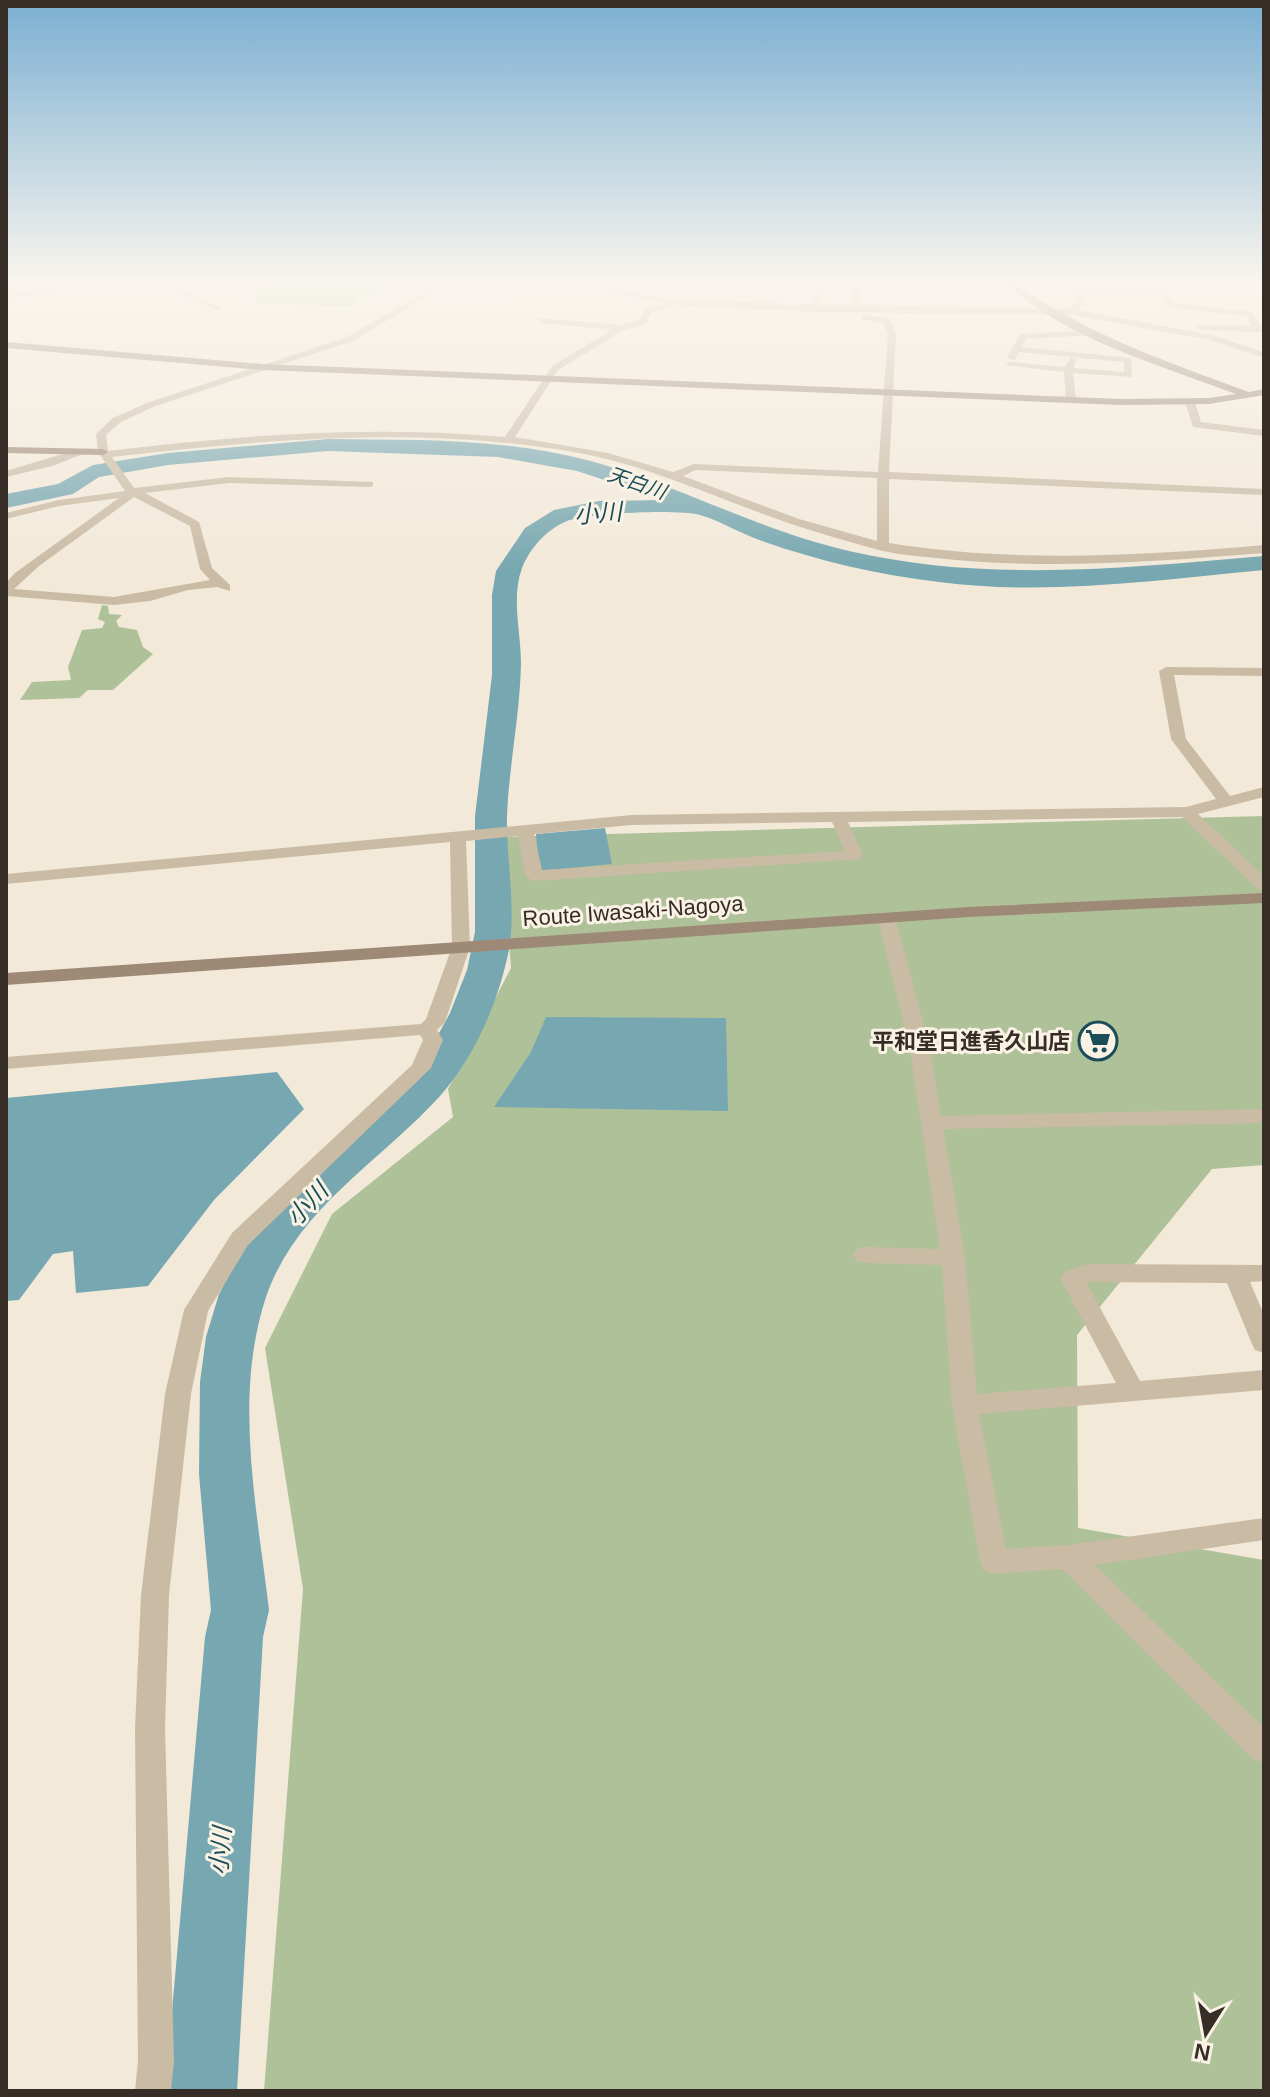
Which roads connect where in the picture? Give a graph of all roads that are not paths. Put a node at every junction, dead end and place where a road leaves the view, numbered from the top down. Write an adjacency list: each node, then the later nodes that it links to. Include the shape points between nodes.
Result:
1 (234, 377): 17 (street, via 117,420 101,434)
2 (498, 377): 6 (street)
3 (891, 377): 7 (street)
4 (1069, 377): 10 (street)
5 (1204, 377): 9 (street)
6 (549, 379): 7 (street); 14 (street)
7 (890, 392): 10 (street); 19 (street)
8 (1264, 392): 9 (street)
9 (1250, 395): 11 (street); 12 (street)
10 (1071, 399): 12 (street)
11 (1264, 400)
12 (1190, 402): 13 (street, via 1197,425)
13 (1264, 433)
14 (507, 442): 17 (street, via 298,435); 20 (street, via 598,453)
15 (6, 450): 16 (street)
16 (79, 452): 17 (street); 18 (street)
17 (106, 456): 22 (street)
18 (6, 474)
19 (883, 474): 20 (street, via 694,467); 23 (street); 25 (street)
20 (676, 475): 25 (street, via 814,528)
21 (369, 484): 22 (street, via 229,480)
22 (129, 489): 24 (street); 27 (street, via 87,530 32,564); 27 (street, via 195,524 206,569 223,586 187,586 114,601)
23 (1264, 492)
24 (6, 516)
25 (883, 547): 26 (street, via 1019,560)
26 (1264, 549)
27 (6, 591)
28 (1264, 672): 30 (street, via 1166,671 1179,739)
29 (1264, 792): 30 (street)
30 (1226, 802): 31 (street)
31 (1186, 812): 32 (street); 36 (street)
32 (837, 816): 33 (street); 33 (street, via 855,855 534,876)
33 (525, 828): 34 (street)
34 (466, 835): 35 (street); 39 (street)
35 (6, 879)
36 (1264, 885)
37 (1264, 898): 38 (street, Route Iwasaki-Nagoya)
38 (886, 917): 39 (street, Route Iwasaki-Nagoya); 44 (street, via 919,1044)
39 (470, 947): 40 (street, Route Iwasaki-Nagoya); 41 (street, via 435,1022)
40 (6, 979)
41 (426, 1029): 42 (street); 56 (street, via 433,1040 421,1068 240,1239 196,1310 178,1394 155,1595 150,1728)
42 (6, 1063)
43 (1264, 1116): 44 (street)
44 (931, 1123): 46 (street)
45 (865, 1255): 46 (street)
46 (953, 1257): 52 (street)
47 (1264, 1273): 48 (street)
48 (1235, 1275): 49 (street); 51 (street, via 1088,1272 1072,1278)
49 (1264, 1344)
50 (1264, 1380): 51 (street)
51 (1134, 1392): 52 (street)
52 (965, 1405): 54 (street, via 994,1562)
53 (1264, 1529): 54 (street)
54 (1068, 1557): 55 (street)
55 (1264, 1749)
56 (153, 2091)

